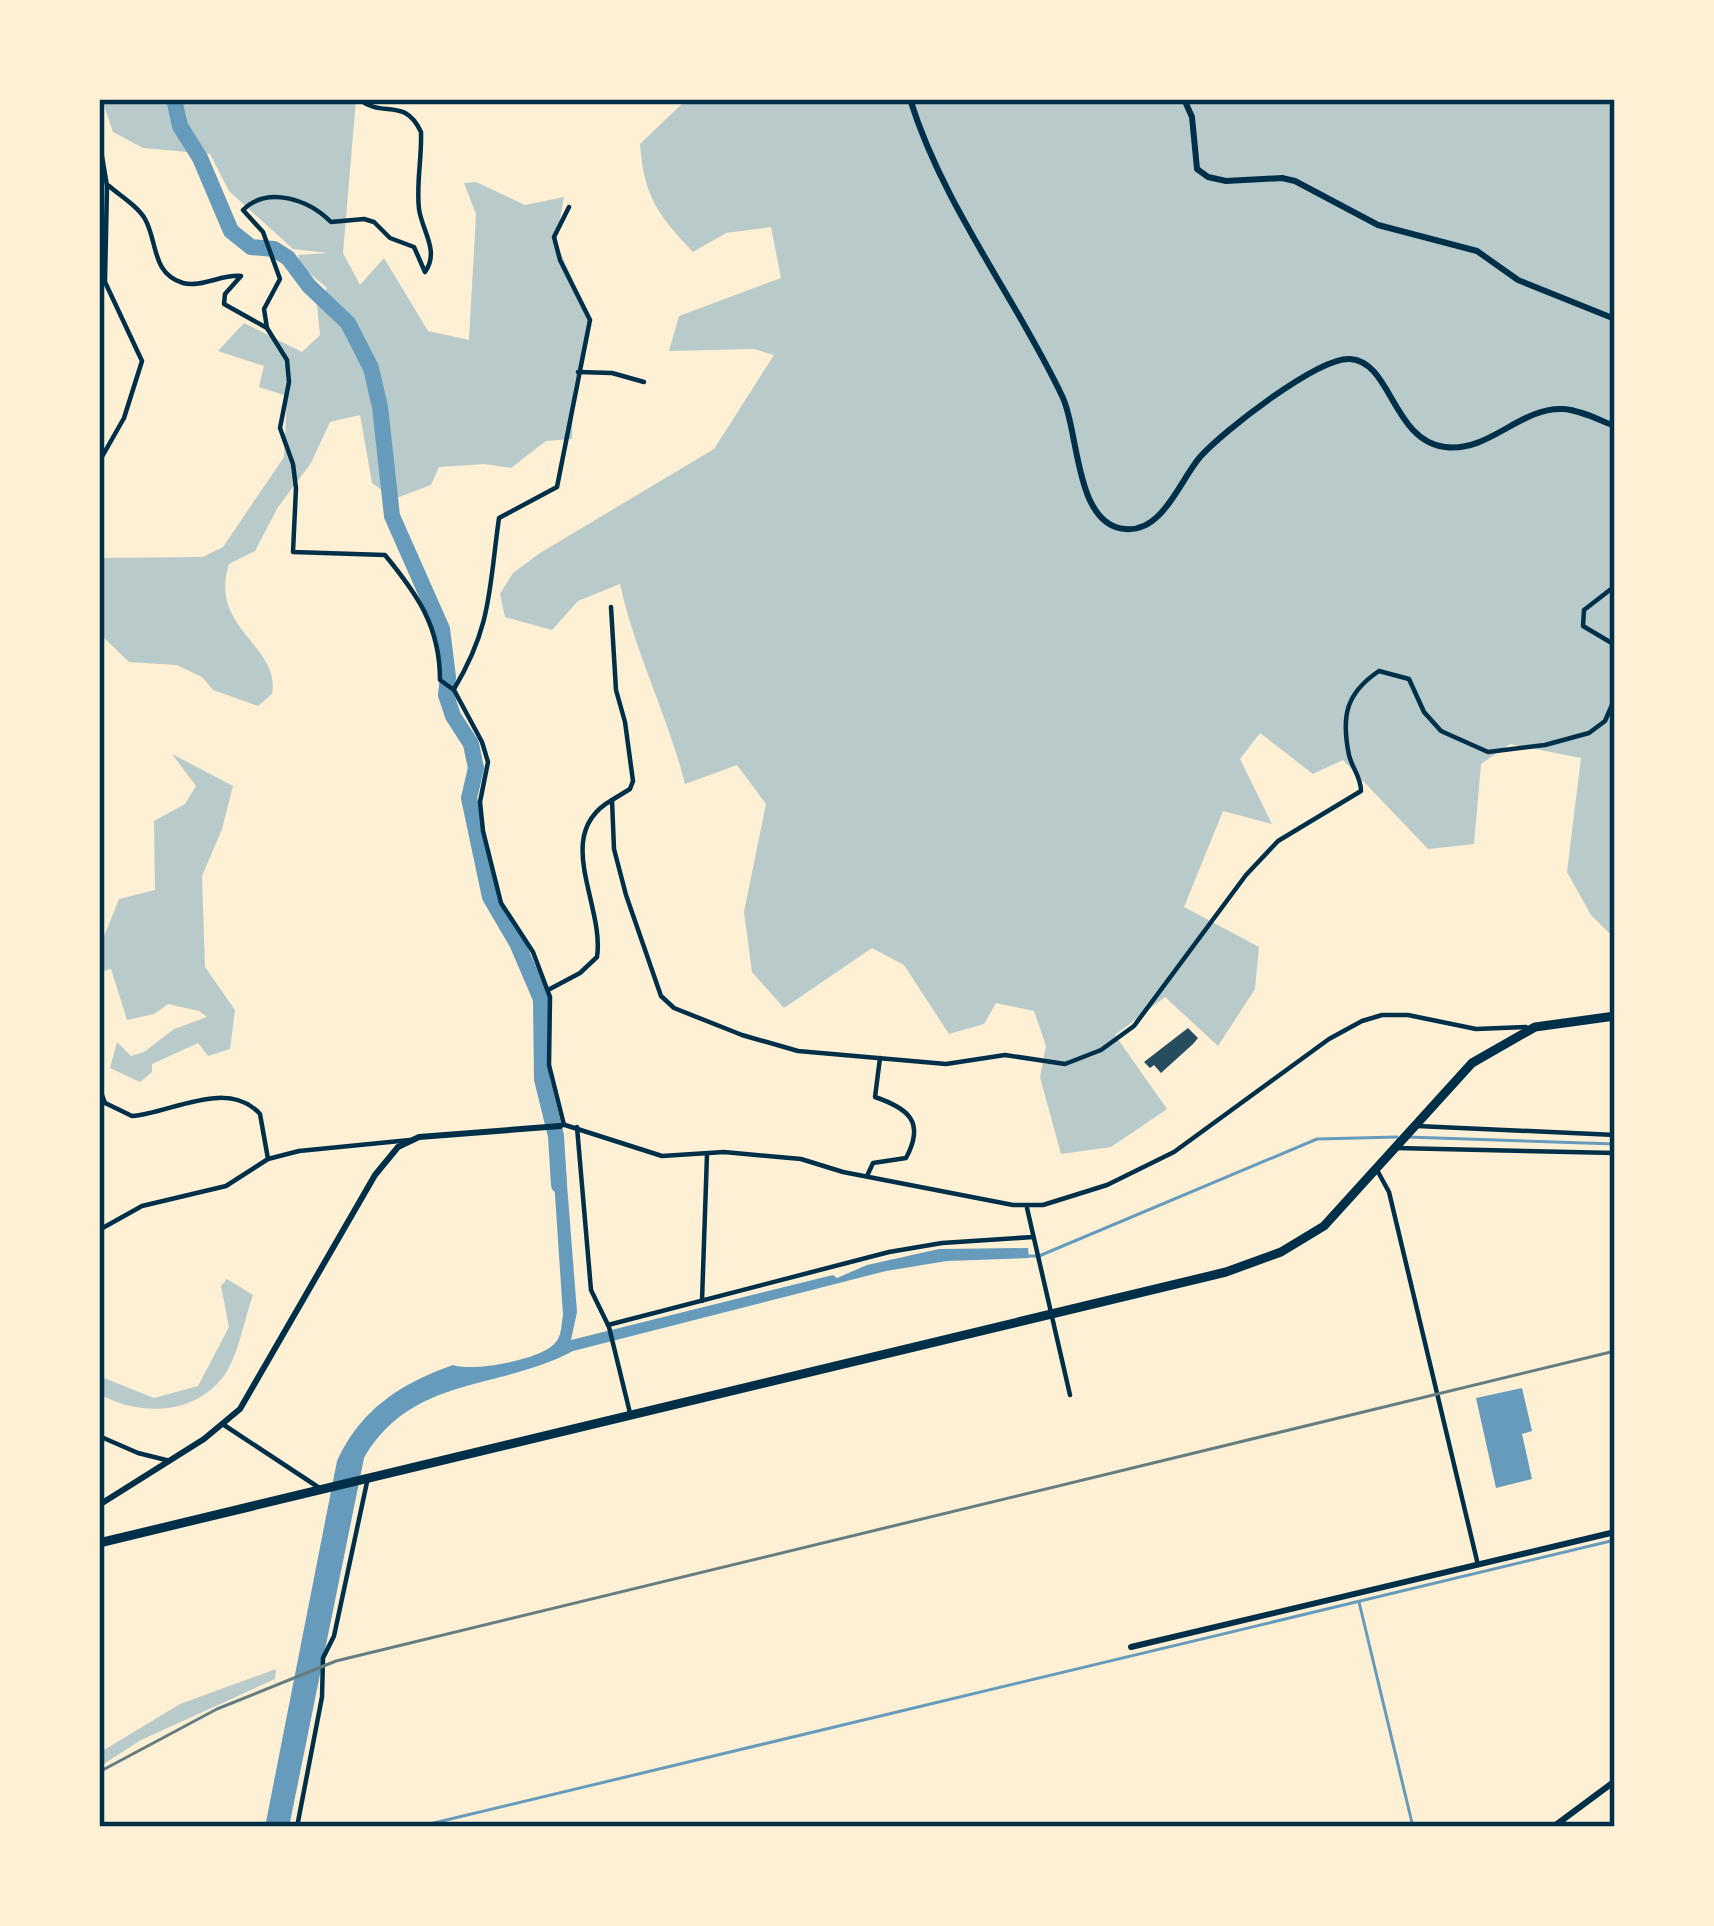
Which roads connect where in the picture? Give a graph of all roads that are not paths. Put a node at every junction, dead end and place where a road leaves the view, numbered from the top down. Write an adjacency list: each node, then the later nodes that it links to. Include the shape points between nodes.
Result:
1 (359, 99): 8 (street, via 401,109 418,124 419,212 430,266 421,269 414,247 374,222 331,222 295,200 261,198 243,210 263,232 280,279 264,309)
2 (910, 99): 11 (street, via 942,183 1068,409 1090,505 1105,523 1123,529 1159,515 1202,455 1335,360 1354,358 1373,369 1407,426 1443,448 1469,447 1546,410)
3 (1184, 99): 7 (street, via 1197,169 1208,177 1295,181 1378,225 1477,251 1518,280)
4 (99, 139): 5 (street)
5 (106, 184): 8 (street, via 145,219 166,274 194,284 241,276 224,304); 12 (street, via 105,282 142,361)
6 (569, 207): 9 (street, via 554,236 590,320)
7 (1615, 319)
8 (267, 328): 16 (street, via 287,361 280,428 296,488 293,552 385,555 432,622 440,680)
9 (578, 372): 10 (street); 16 (street, via 557,487 499,518 488,616)
10 (644, 382)
11 (1615, 426)
12 (99, 462)
13 (1615, 586): 15 (street, via 1584,610 1583,626)
14 (611, 608): 20 (street, via 633,781)
15 (1615, 645)
16 (453, 690): 21 (street, via 488,762 480,802 501,903)
17 (1615, 698): 18 (street)
18 (1605, 722): 19 (street); 24 (street, via 1545,745 1488,752 1441,730 1408,679 1378,671 1348,699 1349,757 1361,791 1278,842 1246,875 1134,1026 1065,1064 1005,1055 946,1064)
19 (1615, 726)
20 (612, 800): 21 (street, via 583,834 597,957); 24 (street, via 614,849 661,996 687,1015 759,1040)
21 (548, 990): 27 (street, via 549,1065)
22 (1615, 1016): 23 (highway)
23 (1535, 1027): 28 (highway, via 1472,1063); 38 (street, via 1476,1029 1408,1015 1362,1021 1174,1152 1107,1185)
24 (880, 1058): 37 (street, via 875,1097 911,1116 911,1150 873,1163)
25 (99, 1087): 26 (street)
26 (102, 1102): 35 (street, via 132,1117 200,1100 241,1101 260,1114)
27 (562, 1126): 29 (street); 31 (street)
28 (1415, 1126): 30 (street); 32 (highway)
29 (577, 1127): 33 (street, via 662,1156); 43 (street, via 591,1290)
30 (1615, 1135)
31 (410, 1140): 35 (street); 46 (street, via 386,1157 254,1388)
32 (1396, 1148): 34 (street); 36 (highway)
33 (707, 1154): 37 (street, via 801,1159); 41 (street)
34 (1615, 1154)
35 (268, 1159): 39 (street, via 226,1186 142,1206)
36 (1377, 1170): 42 (highway, via 1324,1226 1281,1252); 54 (street, via 1389,1192)
37 (867, 1175): 38 (street)
38 (1027, 1206): 40 (street)
39 (99, 1230)
40 (1033, 1239): 41 (street, via 889,1252); 42 (street)
41 (702, 1301): 43 (street)
42 (1050, 1314): 44 (street); 45 (highway)
43 (608, 1326): 45 (street)
44 (1070, 1395)
45 (630, 1413): 49 (highway)
46 (224, 1425): 48 (street); 50 (street)
47 (99, 1436): 48 (street)
48 (170, 1461): 51 (street)
49 (366, 1477): 50 (highway); 57 (street, via 323,1658)
50 (321, 1487): 53 (highway)
51 (99, 1504)
52 (1615, 1532): 54 (street)
53 (99, 1543)
54 (1478, 1565): 55 (street)
55 (1131, 1647)
56 (1615, 1781): 58 (street)
57 (297, 1827)
58 (1553, 1827)

